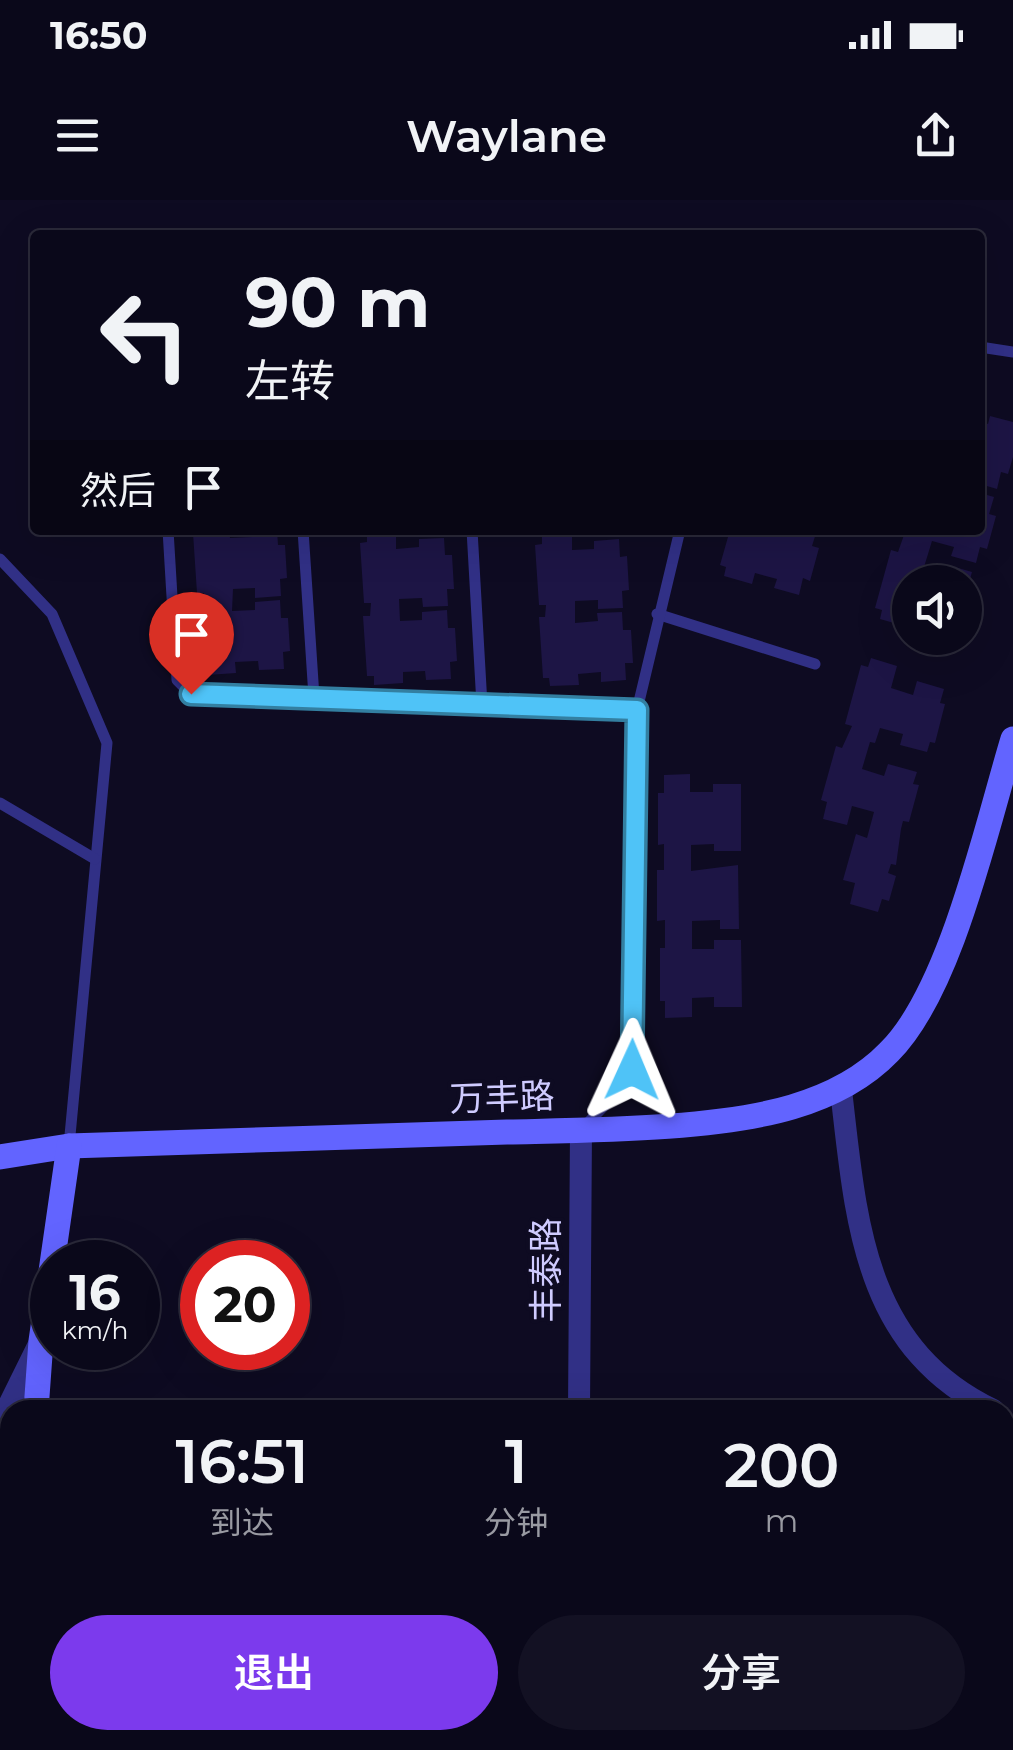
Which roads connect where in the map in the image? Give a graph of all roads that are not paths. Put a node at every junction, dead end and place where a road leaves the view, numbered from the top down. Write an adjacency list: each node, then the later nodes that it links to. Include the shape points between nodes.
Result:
1 (985, 349): 2 (lane)
2 (1013, 352)
3 (168, 535): 10 (lane, via 177,680 191,694)
4 (303, 535): 10 (lane)
5 (472, 535): 11 (lane)
6 (679, 535): 8 (lane)
7 (0, 559): 15 (lane, via 52,614 107,743)
8 (657, 614): 9 (lane); 12 (lane)
9 (815, 664)
10 (314, 698): 11 (lane)
11 (482, 705): 12 (lane)
12 (637, 710): 17 (lane, via 632,1070)
13 (1013, 739): 16 (street, 万丰路, via 944,963 920,1012 890,1052)
14 (0, 803): 15 (lane)
15 (95, 859): 18 (lane)
16 (841, 1090): 17 (street, 万丰路, via 724,1119); 26 (street, via 857,1225 871,1273 922,1360)
17 (582, 1130): 18 (street, 万丰路); 25 (street, 丰泰路)
18 (69, 1146): 19 (street, 万丰路); 20 (street)
19 (0, 1156)
20 (56, 1240)
21 (30, 1363): 23 (street)
22 (39, 1370): 24 (street)
23 (12, 1400)
24 (37, 1400)
25 (579, 1400)
26 (973, 1400)

